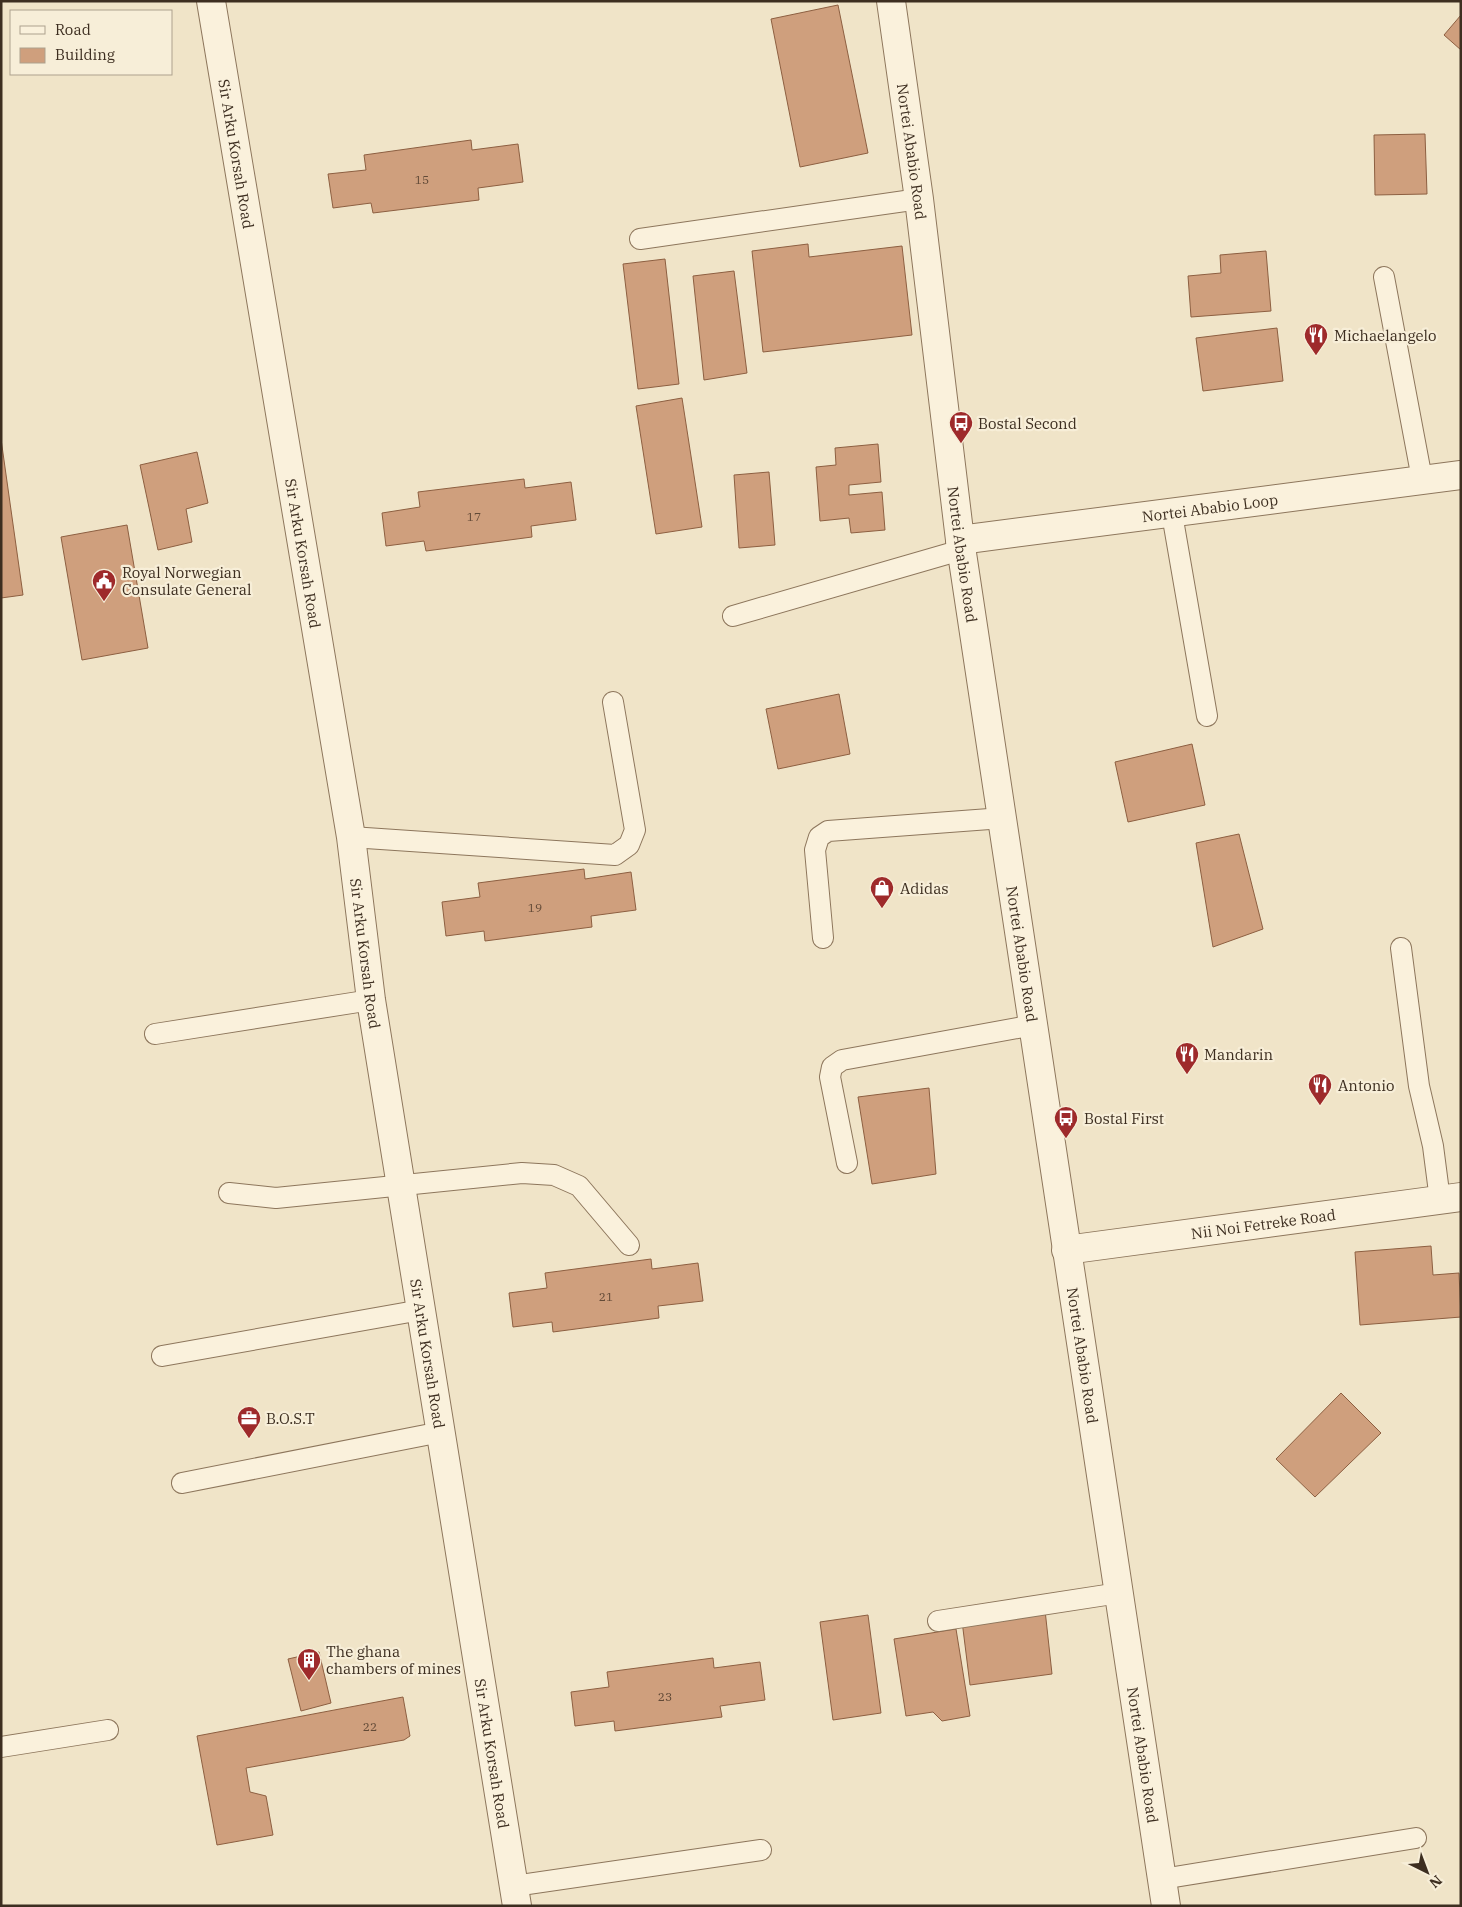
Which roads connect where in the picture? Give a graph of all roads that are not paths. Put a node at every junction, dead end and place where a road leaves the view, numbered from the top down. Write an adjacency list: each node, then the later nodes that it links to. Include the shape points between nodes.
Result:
1 (211, 1): 14 (street, Sir Arku Korsah Road)
2 (891, 1): 3 (street, Nortei Ababio Road)
3 (918, 199): 4 (lane); 9 (street, Nortei Ababio Road)
4 (640, 239)
5 (1384, 277): 7 (lane)
6 (1461, 475): 7 (street, Nortei Ababio Loop)
7 (1422, 479): 8 (street, Nortei Ababio Loop)
8 (1172, 514): 9 (street, Nortei Ababio Loop); 12 (lane)
9 (960, 545): 10 (lane); 13 (street, Nortei Ababio Road)
10 (733, 616)
11 (613, 702): 14 (lane, via 635,830 629,845 615,855)
12 (1207, 716)
13 (1002, 818): 15 (lane, via 828,831 819,837 815,850); 18 (street, Nortei Ababio Road)
14 (350, 837): 17 (street, Sir Arku Korsah Road)
15 (823, 938)
16 (1401, 948): 23 (lane, via 1419,1086 1433,1146)
17 (371, 1000): 19 (lane); 21 (street, Sir Arku Korsah Road)
18 (1034, 1025): 20 (lane, via 842,1060 832,1067 830,1077); 25 (street, Nortei Ababio Road)
19 (156, 1034)
20 (847, 1163)
21 (401, 1185): 22 (lane, via 276,1198); 24 (lane, via 522,1173 554,1175 579,1186); 26 (street, Sir Arku Korsah Road)
22 (229, 1193)
23 (1451, 1198): 25 (street, Nii Noi Fetreke Road)
24 (629, 1245)
25 (1066, 1250): 30 (street, Nortei Ababio Road)
26 (421, 1310): 27 (lane); 28 (street, Sir Arku Korsah Road)
27 (162, 1356)
28 (441, 1432): 29 (lane); 37 (street, Sir Arku Korsah Road)
29 (182, 1483)
30 (1120, 1593): 31 (lane); 36 (street, Nortei Ababio Road)
31 (938, 1621)
32 (108, 1730): 33 (lane)
33 (1, 1747)
34 (1416, 1838): 36 (lane)
35 (762, 1850): 37 (lane)
36 (1162, 1878): 38 (street, Nortei Ababio Road)
37 (516, 1896)
38 (1166, 1906)

